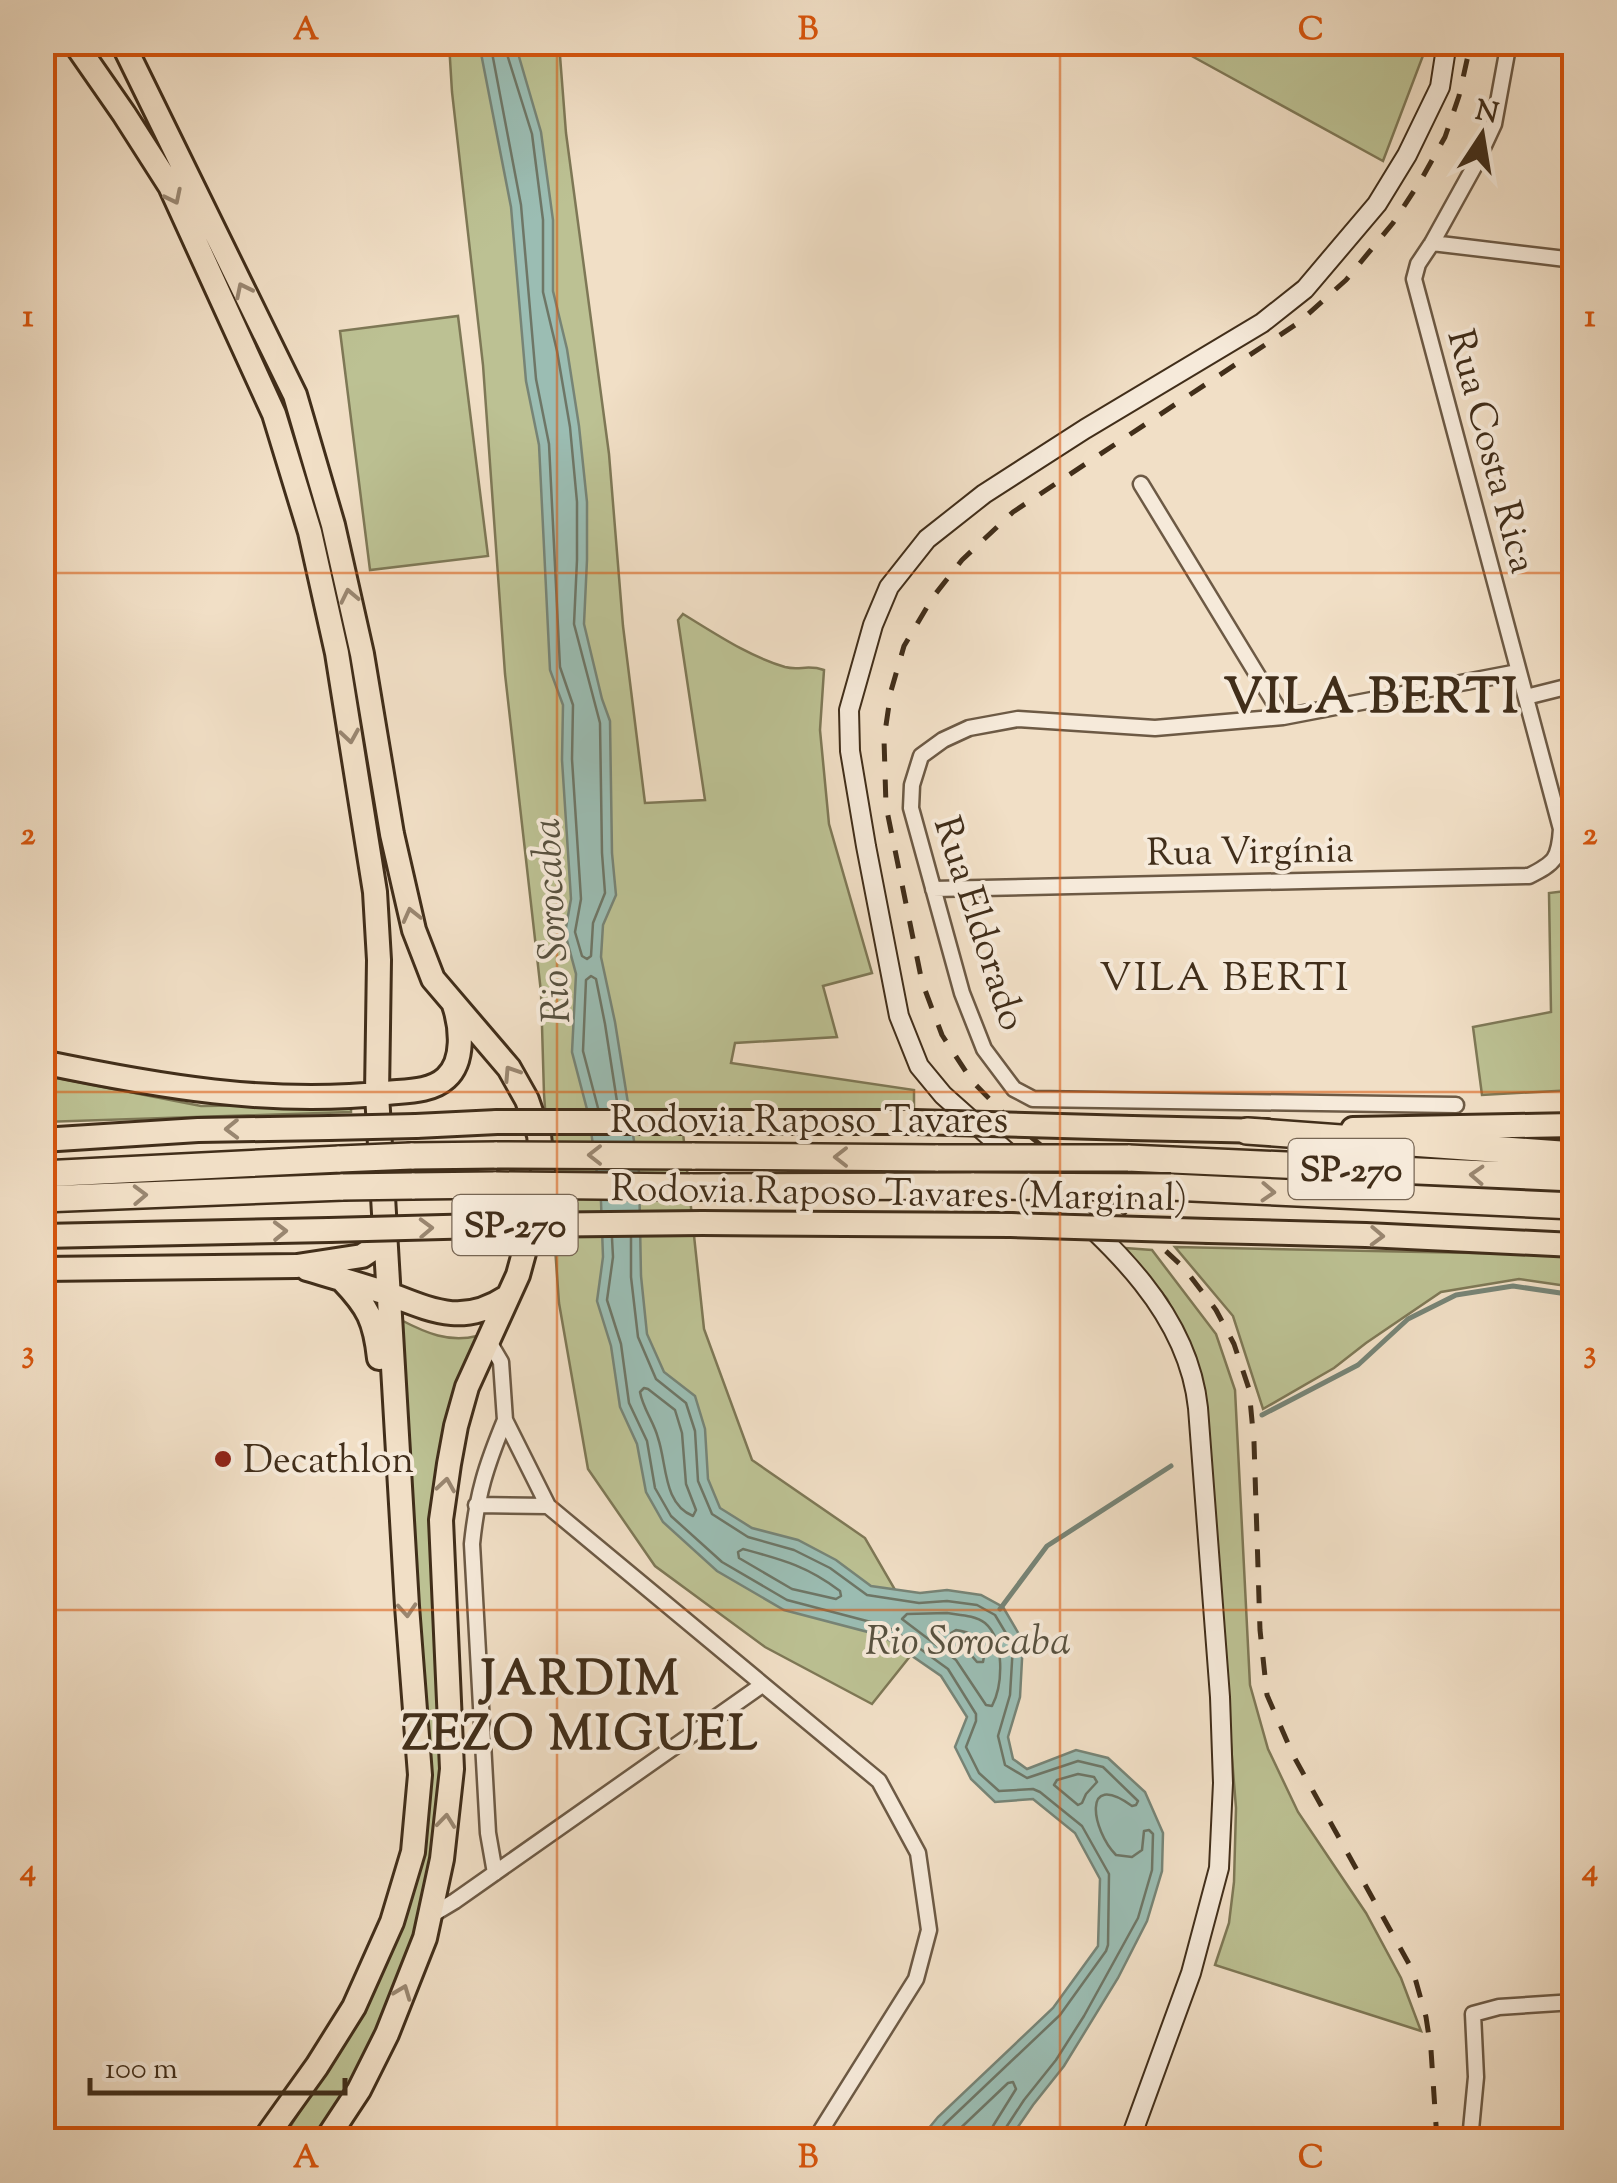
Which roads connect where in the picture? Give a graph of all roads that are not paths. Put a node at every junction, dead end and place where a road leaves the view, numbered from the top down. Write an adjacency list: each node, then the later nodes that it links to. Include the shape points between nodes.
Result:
1 (122, 42): 14 (highway, one-way to 1, via 433,979 414,930 334,526 295,396)
2 (1447, 42): 51 (main road, via 1440,86 1407,155 1377,204 1305,289 1262,323 984,494 927,539 889,587 849,710 850,751 899,1016 919,1066 943,1096 1123,1258 1163,1310 1196,1389 1221,1714 1219,1868 1190,1973)
3 (1509, 42): 5 (street, Rua Costa Rica, via 1494,124)
4 (76, 48): 15 (highway, one-way to 15, via 170,186 274,414 310,532 336,653 375,892)
5 (1432, 242): 6 (street); 8 (street, Rua Costa Rica, via 1414,280)
6 (1574, 260)
7 (1141, 484): 11 (street)
8 (1518, 672): 10 (street, Rua Costa Rica); 11 (street, Rua Eldorado)
9 (1574, 684): 10 (street)
10 (1526, 697): 12 (street, Rua Costa Rica, via 1561,829)
11 (1282, 717): 13 (street, Rua Eldorado, via 1155,728 1018,719 943,740 921,756 910,808)
12 (1560, 853): 13 (street, Rua Virgínia, via 1528,876)
13 (933, 889): 20 (street, Rua Eldorado, via 984,1049 1014,1089 1033,1099)
14 (452, 1001): 17 (highway, via 459,1036 455,1064 446,1078); 36 (highway, one-way to 14, via 544,1180 539,1135 509,1068)
15 (378, 1031): 17 (highway, via 395,1072); 18 (highway); 19 (highway, via 360,1073)
16 (42, 1062): 19 (highway, via 203,1092)
17 (413, 1090): 18 (highway)
18 (377, 1094): 19 (highway); 29 (highway)
19 (322, 1098)
20 (1456, 1105)
21 (1574, 1125): 22 (highway, Rodovia Raposo Tavares (Marginal) / SP-270)
22 (1247, 1131): 23 (highway, Rodovia Raposo Tavares (Marginal) / SP-270, one-way to 23, bridge, via 914,1122 497,1122); 24 (highway)
23 (42, 1140)
24 (1574, 1155)
25 (42, 1174): 26 (highway, Rodovia Raposo Tavares / SP-270, one-way to 25, bridge, via 1128,1158 497,1154)
26 (1574, 1178)
27 (42, 1199): 28 (highway, Rodovia Raposo Tavares / SP-270, one-way to 28, bridge, via 496,1185 974,1186 1171,1187)
28 (1574, 1206)
29 (385, 1234): 32 (highway, via 362,1256); 35 (highway)
30 (42, 1236): 31 (highway, Rodovia Raposo Tavares (Marginal) / SP-270, one-way to 31, bridge, via 702,1223 1010,1225)
31 (1574, 1245)
32 (296, 1266): 33 (highway); 34 (highway)
33 (42, 1269)
34 (340, 1279): 35 (highway); 38 (highway, via 369,1310 381,1375)
35 (388, 1294): 36 (highway, via 448,1314 469,1314); 38 (highway)
36 (507, 1297): 37 (highway)
37 (487, 1339): 39 (street, via 501,1362); 44 (highway, one-way to 37, via 452,1770 441,1520 456,1426)
38 (394, 1394): 46 (highway, one-way to 46, via 420,1775 413,1852 392,1922)
39 (505, 1420): 40 (street); 41 (street)
40 (476, 1505): 41 (street); 43 (street, via 472,1544)
41 (548, 1506): 42 (street)
42 (762, 1686): 43 (street); 50 (street, via 879,1781 918,1853 930,1930 916,1979)
43 (495, 1873): 44 (street)
44 (429, 1917): 49 (highway, one-way to 44, via 387,2034)
45 (1574, 2002): 52 (street, via 1473,2014)
46 (354, 2007): 47 (highway); 48 (highway)
47 (245, 2140)
48 (264, 2140)
49 (326, 2140)
50 (815, 2140)
51 (1130, 2140)
52 (1470, 2140)

